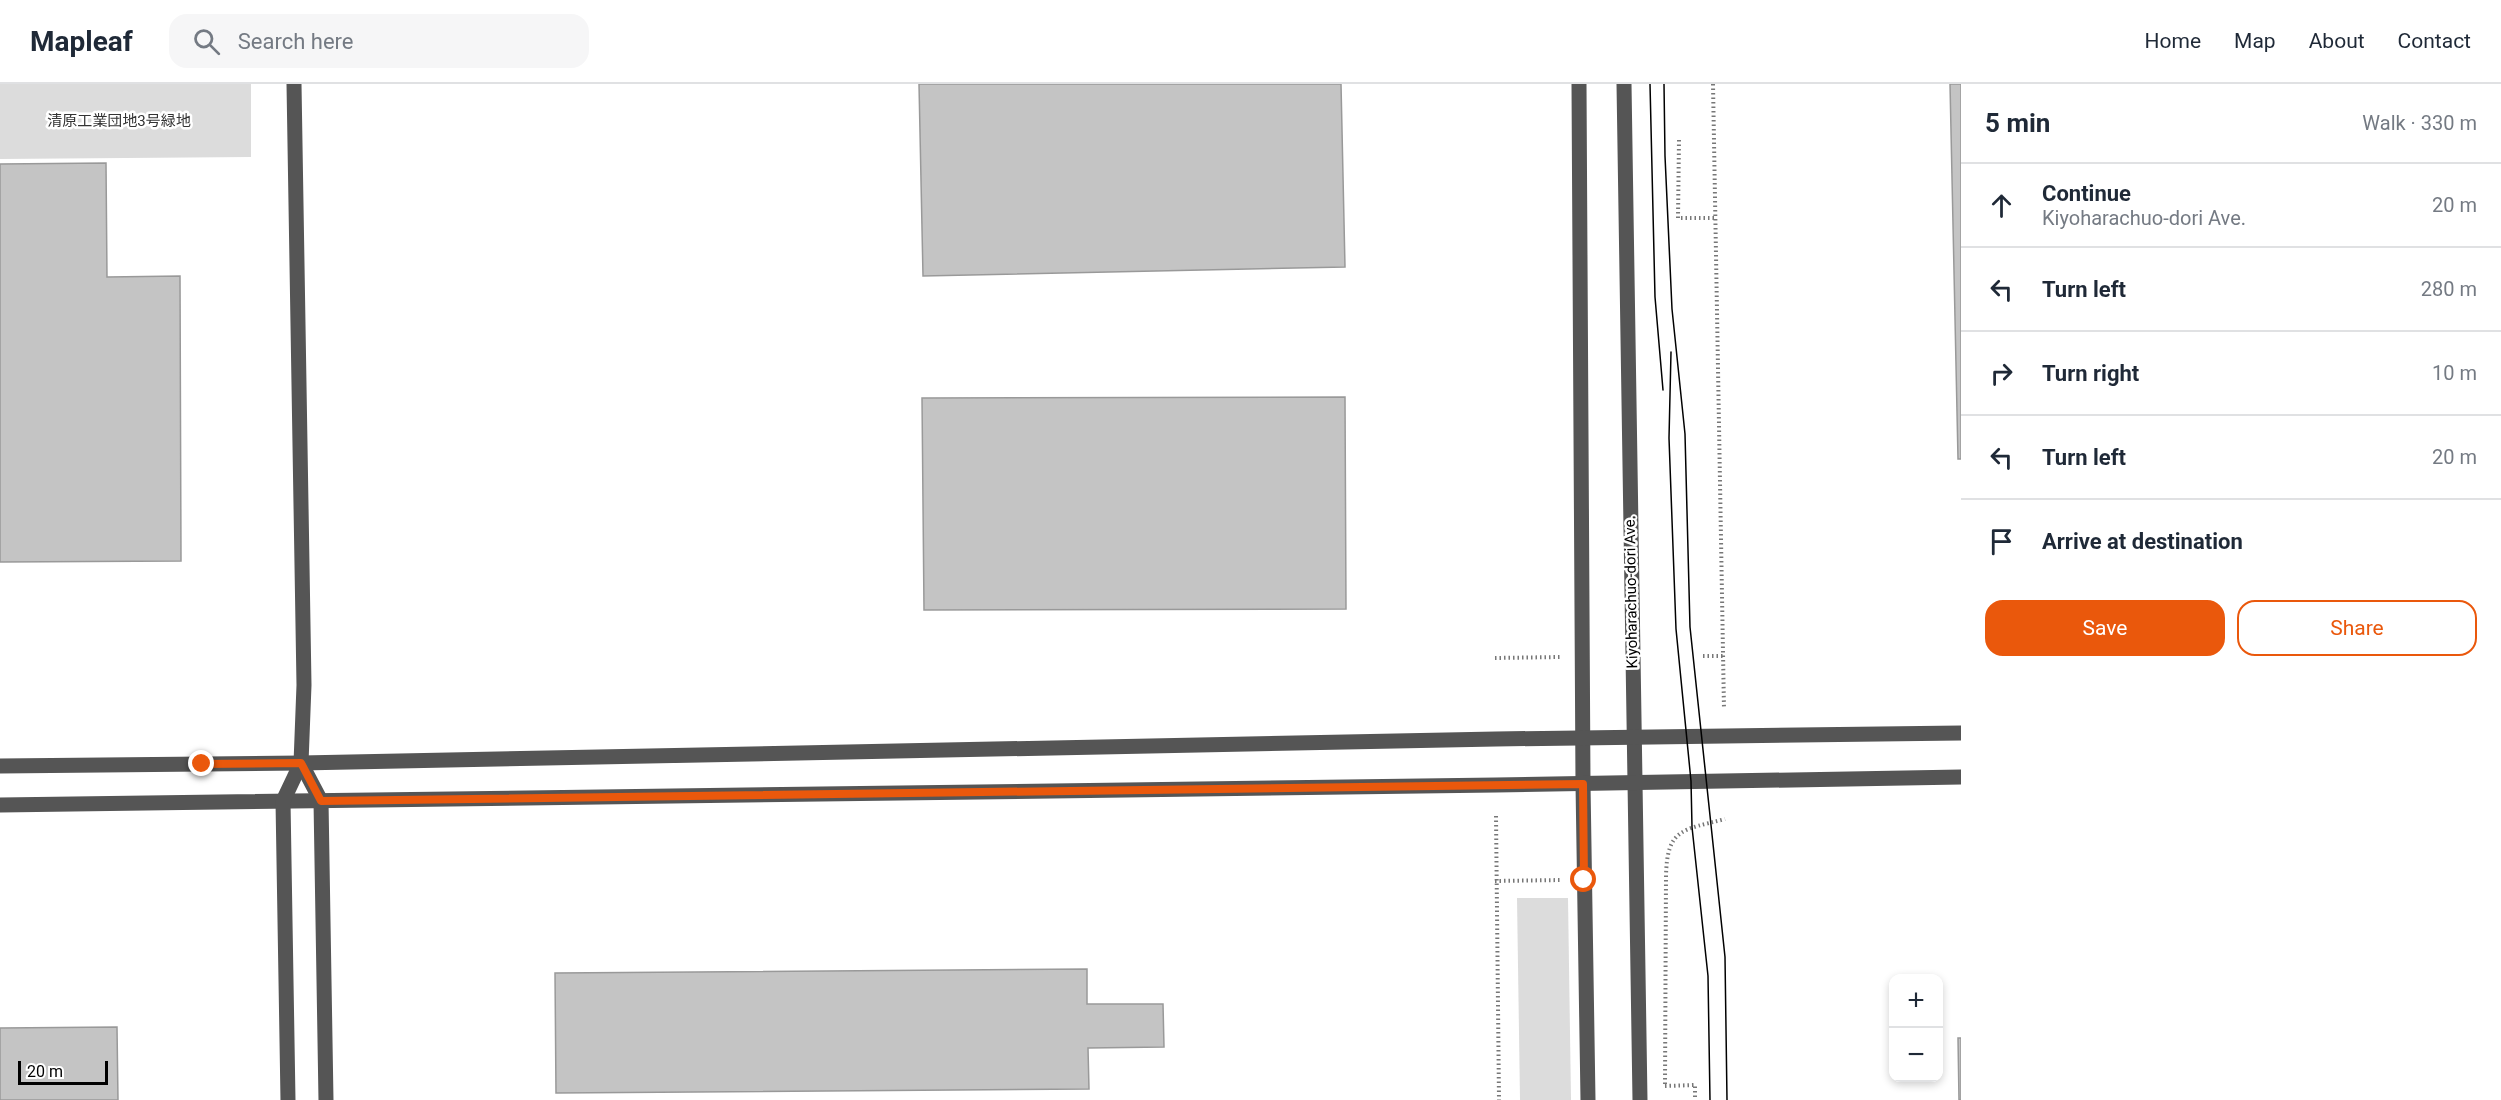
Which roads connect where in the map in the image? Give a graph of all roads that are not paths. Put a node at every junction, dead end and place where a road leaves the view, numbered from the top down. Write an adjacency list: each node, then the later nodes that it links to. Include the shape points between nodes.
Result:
1 (294, 84): 7 (street, via 304,686)
2 (1579, 84): 6 (street)
3 (1624, 84): 5 (street, Kiyoharachuo-dori Ave.)
4 (1961, 733): 5 (street)
5 (1633, 738): 6 (street); 10 (street, Kiyoharachuo-dori Ave.)
6 (1583, 739): 7 (street); 11 (street)
7 (301, 763): 8 (street); 12 (street); 13 (street)
8 (0, 766)
9 (1961, 777): 10 (street)
10 (1635, 783): 11 (street); 18 (street, Kiyoharachuo-dori Ave.)
11 (1583, 784): 13 (street); 17 (street)
12 (284, 801): 13 (street); 14 (street); 15 (street)
13 (321, 801): 16 (street)
14 (0, 805)
15 (288, 1100)
16 (326, 1100)
17 (1588, 1100)
18 (1640, 1100)

